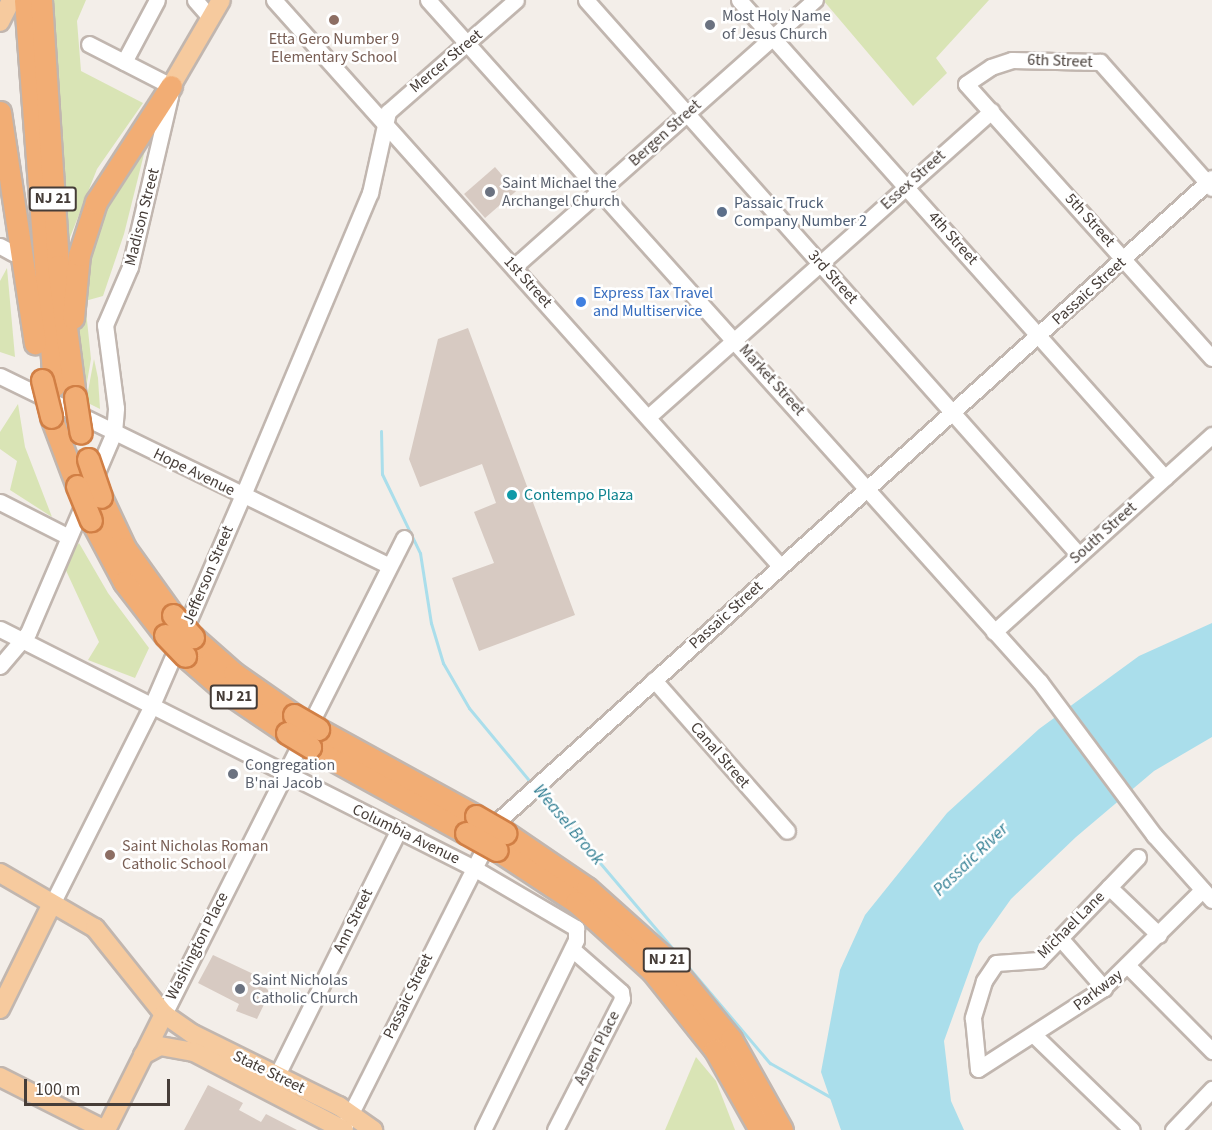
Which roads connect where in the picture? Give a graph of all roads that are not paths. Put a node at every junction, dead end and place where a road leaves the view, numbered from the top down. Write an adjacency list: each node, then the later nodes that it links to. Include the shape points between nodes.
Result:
1 (158, 0): 16 (street)
2 (195, 0): 11 (street)
3 (221, 0): 11 (main road, Madison Street)
4 (274, 0): 21 (street, 1st Street)
5 (428, 0): 14 (street, Market Street)
6 (516, 0): 14 (street, Mercer Street)
7 (586, 0): 20 (street, 3rd Street)
8 (739, 0): 13 (street, 4th Street)
9 (814, 0): 13 (street, Bergen Street)
10 (26, 2): 12 (main road); 32 (highway, NJ 21); 33 (highway, NJ 21)
11 (210, 17): 17 (main road, Madison Street)
12 (0, 22)
13 (773, 37): 20 (street, Bergen Street); 23 (street, 4th Street)
14 (464, 41): 21 (street, Mercer Street, via 388,112); 24 (street, Market Street)
15 (89, 44): 16 (street)
16 (124, 62): 17 (street)
17 (171, 86): 33 (highway, via 105,186 84,237 74,296); 36 (street, Madison Street, via 130,267 105,325 115,402)
18 (991, 111): 22 (street, 6th Street, via 966,84 991,67 1019,59 1100,62); 23 (street, Essex Street); 25 (street, 5th Street)
19 (0, 112): 32 (highway)
20 (687, 113): 24 (street, Bergen Street); 26 (street, 3rd Street)
21 (384, 128): 27 (street, 1st Street, via 418,159); 40 (street, Jefferson Street, via 370,194)
22 (1210, 183): 25 (street, Passaic Street)
23 (906, 186): 26 (street, Essex Street); 28 (street, 4th Street)
24 (601, 189): 27 (street, Bergen Street); 29 (street, Market Street)
25 (1124, 259): 28 (street, Passaic Street); 30 (street, 5th Street)
26 (821, 262): 29 (street, Essex Street); 34 (street, 3rd Street)
27 (515, 266): 35 (street, 1st Street)
28 (1040, 335): 34 (street, Passaic Street); 38 (street, 4th Street)
29 (735, 339): 35 (street, Essex Street); 39 (street, Market Street)
30 (1212, 358)
31 (0, 376): 36 (street, Hope Avenue)
32 (48, 383): 50 (highway, NJ 21, bridge, via 90,520 124,582 165,635)
33 (75, 397): 50 (highway, NJ 21, bridge, via 81,433 101,497 125,548 173,615)
34 (953, 411): 39 (street, Passaic Street); 44 (street, 3rd Street)
35 (648, 417): 46 (street, 1st Street)
36 (114, 432): 40 (street, Hope Avenue); 42 (street, Madison Street)
37 (1212, 435): 38 (street, South Street)
38 (1165, 478): 44 (street, South Street)
39 (868, 488): 46 (street, Passaic Street); 48 (street, Market Street)
40 (243, 495): 45 (street, Hope Avenue); 53 (street, Jefferson Street)
41 (0, 502): 42 (street)
42 (69, 537): 49 (street, Madison Street, via 28,633)
43 (404, 538): 45 (street, Washington Place)
44 (1079, 555): 48 (street, South Street)
45 (389, 566): 54 (street, Washington Place)
46 (780, 566): 52 (street, Passaic Street)
47 (0, 629): 49 (street, Columbia Avenue)
48 (994, 632): 62 (street, Market Street, via 1055,702 1137,812)
49 (19, 639): 51 (street, Madison Street); 53 (street, Columbia Avenue)
50 (189, 646): 57 (highway, NJ 21, bridge, via 231,696 291,724)
51 (0, 666)
52 (654, 680): 56 (street, Canal Street); 59 (street, Passaic Street, via 498,821)
53 (153, 705): 54 (street, Columbia Avenue); 63 (street, Jefferson Street)
54 (284, 773): 55 (street, Columbia Avenue); 70 (street, Washington Place)
55 (398, 831): 59 (street, Columbia Avenue); 76 (street, Ann Street)
56 (787, 831)
57 (502, 842): 74 (highway, NJ 21, via 587,888 647,939 700,998); 84 (highway, NJ 21, via 652,971 715,1050)
58 (1138, 856): 61 (street, Michael Lane)
59 (472, 867): 66 (street, Columbia Avenue, via 570,923 578,935); 79 (street, Passaic Street)
60 (0, 873): 63 (main road, State Street)
61 (1109, 887): 64 (street); 65 (street, Michael Lane)
62 (1207, 895): 64 (street, Parkway)
63 (52, 904): 69 (main road, Jefferson Street); 70 (main road, State Street, via 82,919 114,946)
64 (1159, 935): 67 (street, Parkway)
65 (1060, 938): 68 (street); 75 (street, Michael Lane, via 1039,960 996,963 984,981 973,1018)
66 (572, 949): 82 (street); 83 (street, Aspen Place, via 621,992 622,999)
67 (1128, 966): 68 (street, Parkway); 72 (street)
68 (1104, 988): 71 (street, Parkway)
69 (0, 1009)
70 (164, 1014): 73 (main road, Washington Place); 76 (main road, State Street, via 193,1034)
71 (1034, 1035): 75 (street, Parkway); 87 (street)
72 (1212, 1051)
73 (143, 1055): 79 (main road, State Street, via 160,1046 194,1052); 80 (main road, Washington Place)
74 (746, 1062): 85 (highway, NJ 21); 86 (highway)
75 (978, 1069)
76 (277, 1075): 79 (main road, State Street)
77 (0, 1077): 80 (main road)
78 (1212, 1089): 88 (street)
79 (345, 1126): 81 (main road, State Street)
80 (106, 1130)
81 (374, 1130)
82 (483, 1130)
83 (555, 1130)
84 (760, 1130)
85 (782, 1130)
86 (790, 1130)
87 (1132, 1130)
88 (1173, 1130)

